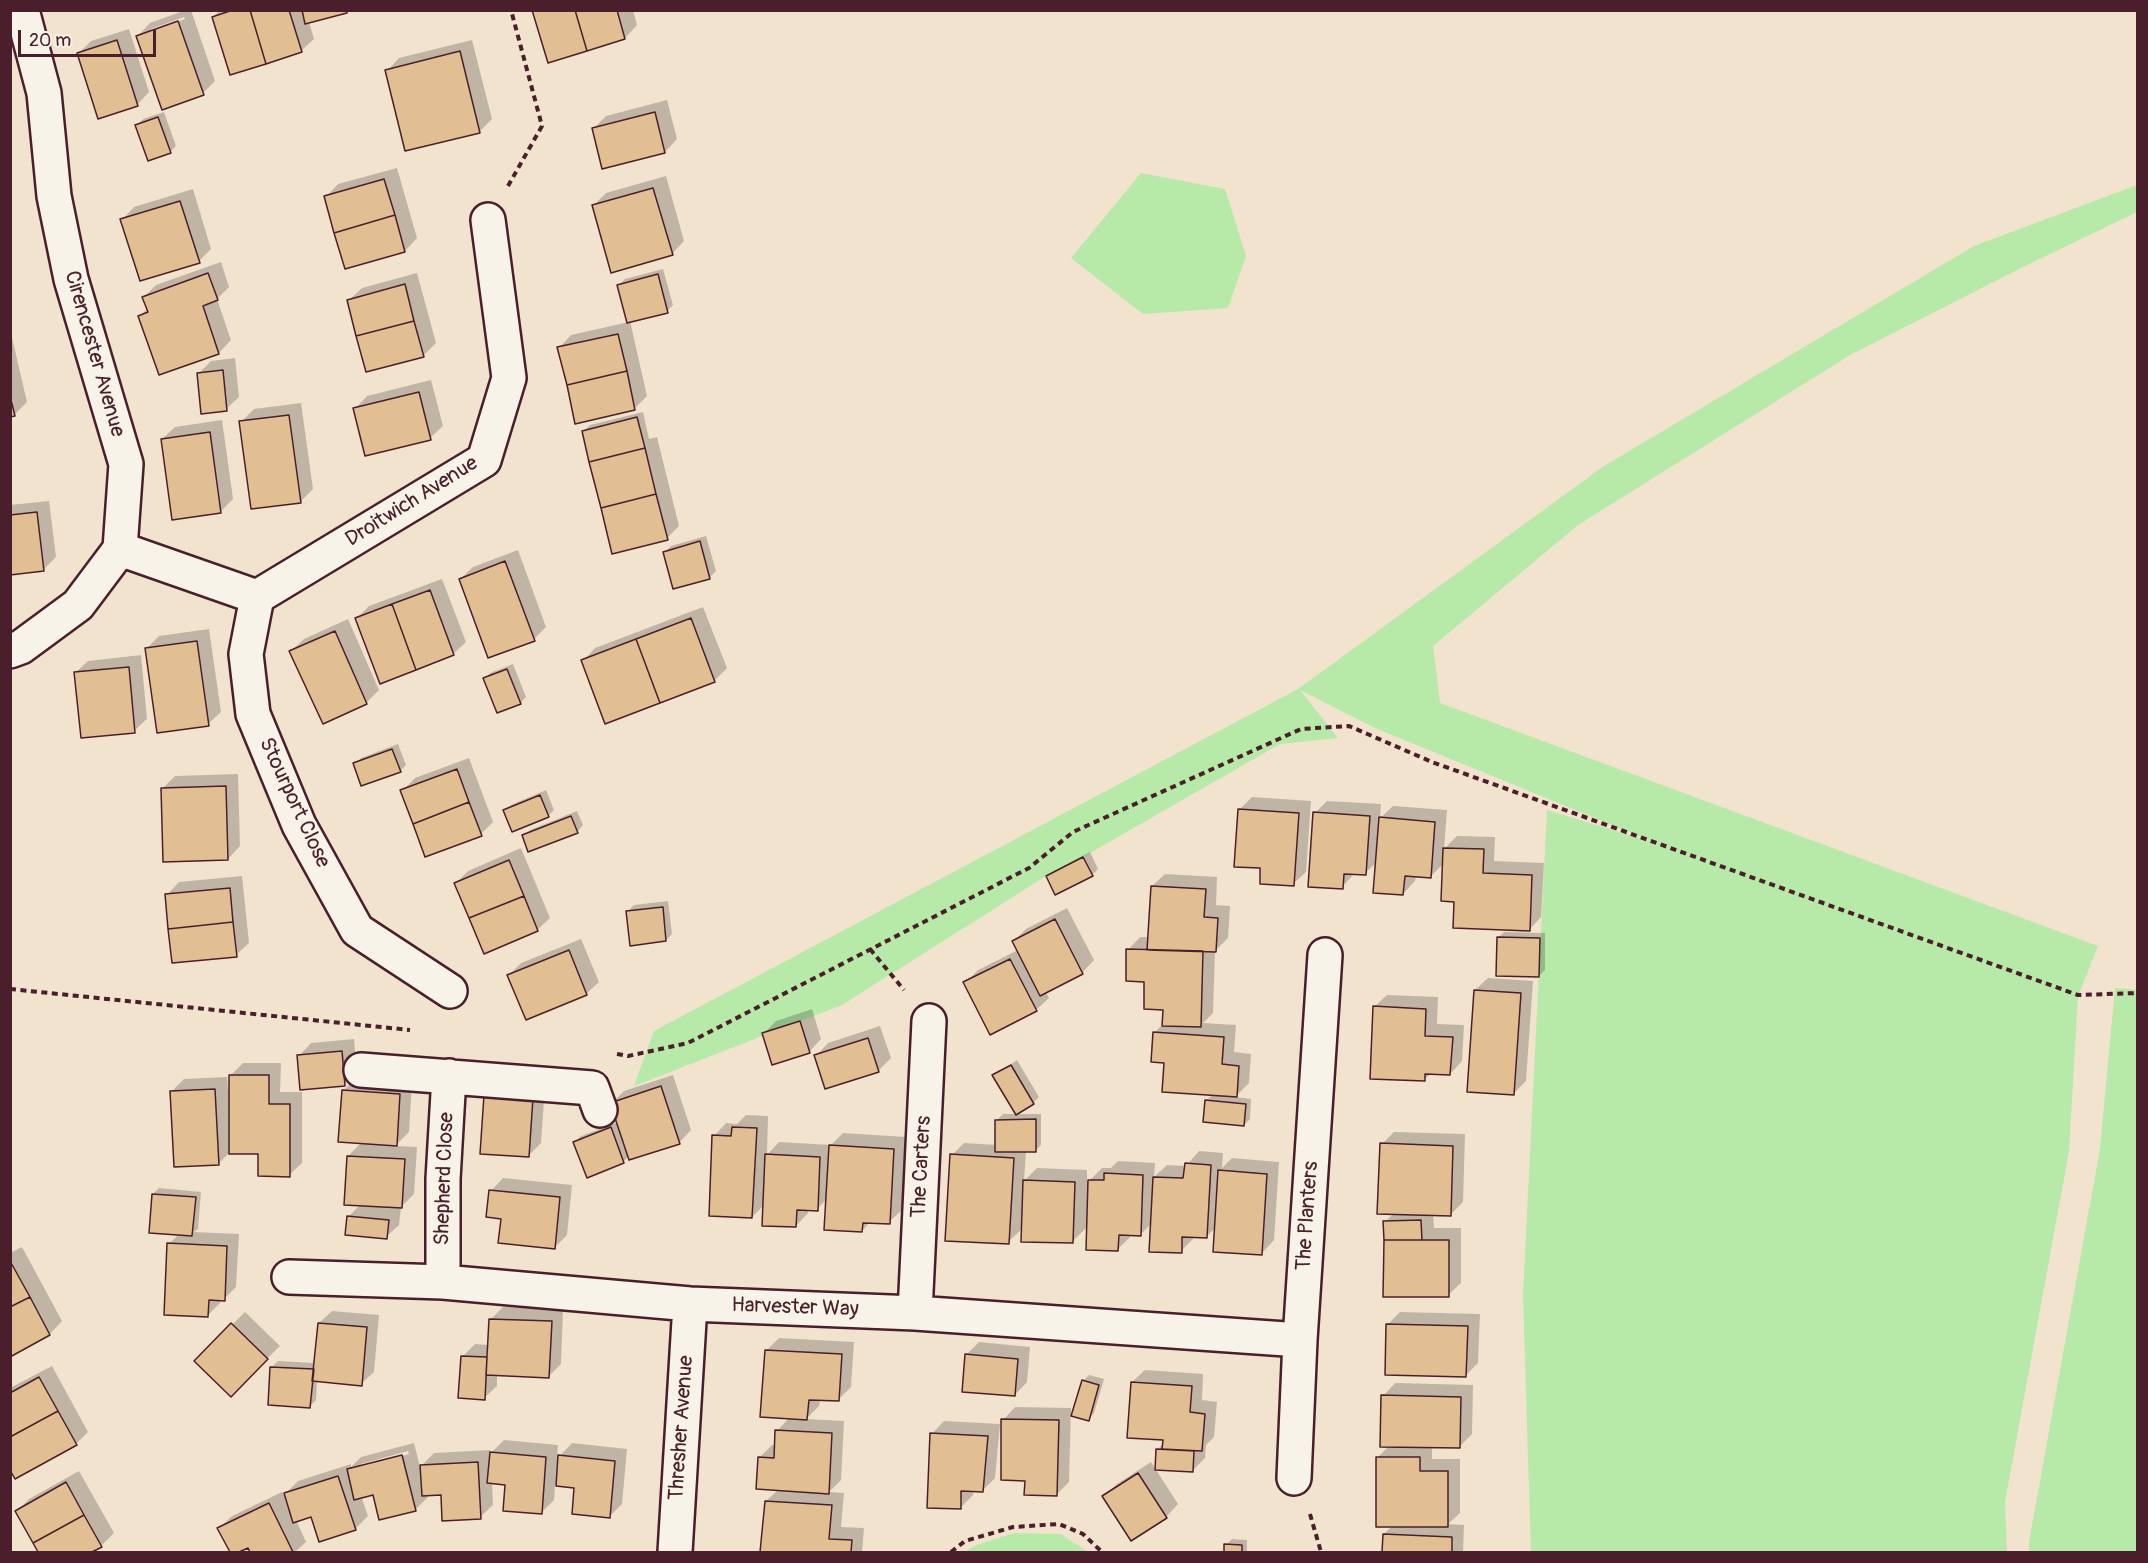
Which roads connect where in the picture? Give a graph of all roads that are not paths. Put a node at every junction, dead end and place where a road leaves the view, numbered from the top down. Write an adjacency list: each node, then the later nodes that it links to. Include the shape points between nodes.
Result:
1 (22, 10): 3 (street, Cirencester Avenue, via 44,93 54,196 71,279 126,464)
2 (488, 220): 4 (street, Droitwich Avenue, via 509,378 484,460)
3 (120, 549): 4 (street); 5 (street, via 78,605)
4 (257, 597): 7 (street, Stourport Close, via 246,654 254,714 299,825 357,930)
5 (10, 651)
6 (1325, 955): 16 (street, The Planters)
7 (450, 991)
8 (929, 1021): 15 (street, The Carters)
9 (361, 1070): 10 (street)
10 (449, 1076): 11 (street, via 592,1088); 13 (street, Shepherd Close)
11 (600, 1110)
12 (289, 1276): 13 (street, Harvester Way)
13 (443, 1282): 14 (street, Harvester Way)
14 (690, 1304): 15 (street, Harvester Way); 18 (street, Thresher Avenue)
15 (915, 1312): 16 (street, Harvester Way)
16 (1300, 1340): 17 (street, The Planters)
17 (1294, 1478)
18 (675, 1552)

